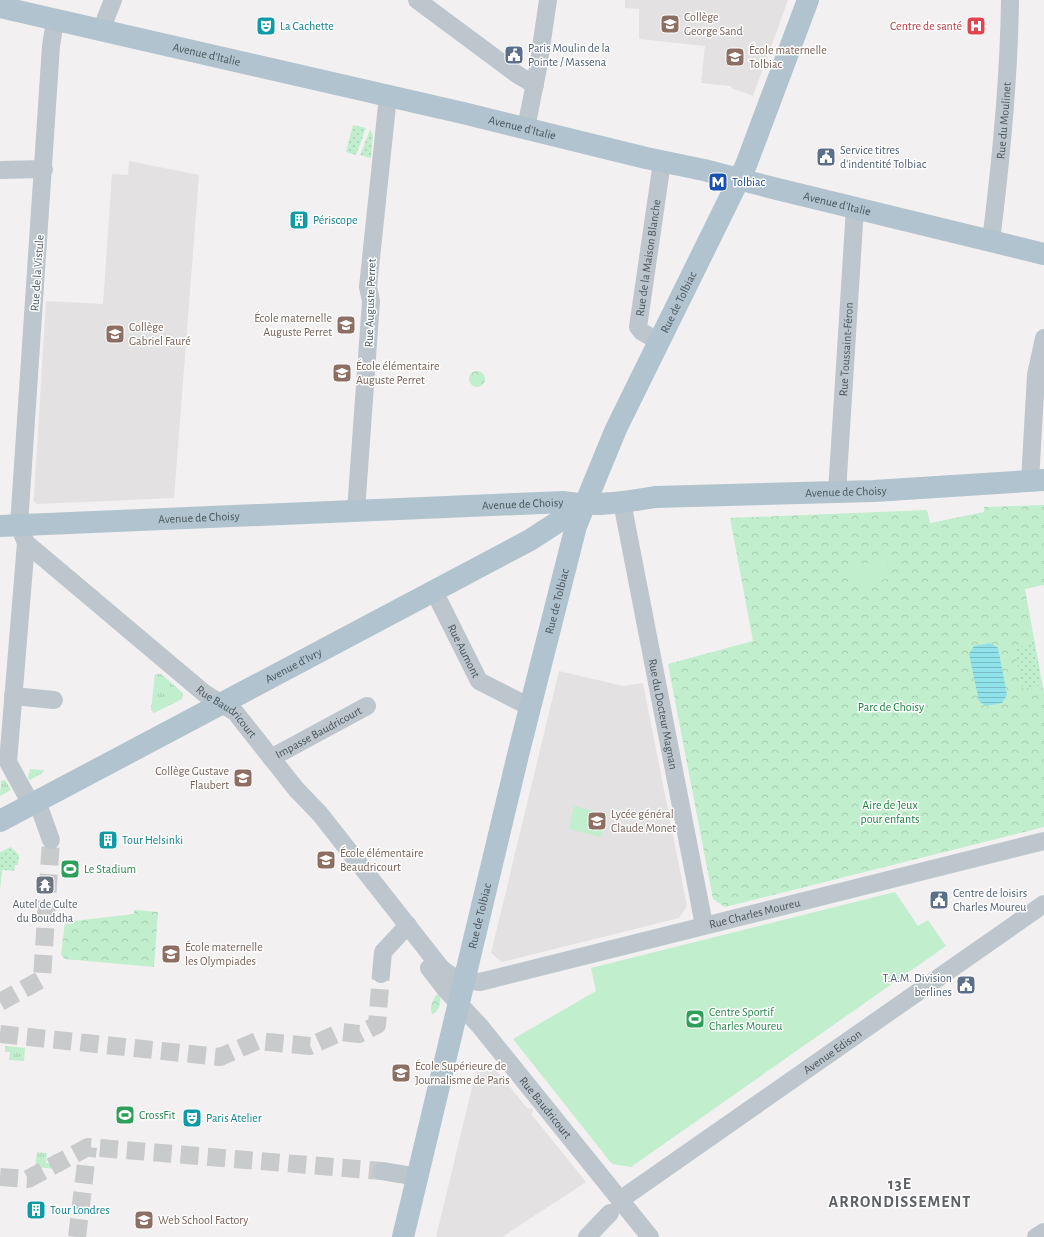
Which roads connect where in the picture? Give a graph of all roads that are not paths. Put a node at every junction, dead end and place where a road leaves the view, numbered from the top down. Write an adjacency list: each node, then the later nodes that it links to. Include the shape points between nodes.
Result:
1 (113, 0): 8 (street)
2 (417, 0): 9 (street, via 518,75)
3 (548, 0): 9 (street)
4 (808, 0): 15 (main road, Rue de Tolbiac)
5 (1010, 0): 17 (street, Rue du Moulinet, via 1005,117)
6 (0, 7): 7 (main road, Avenue d'Italie)
7 (55, 20): 8 (main road, Avenue d'Italie); 13 (street, Rue de la Vistule, via 51,46)
8 (101, 30): 10 (main road, Avenue d'Italie)
9 (535, 84): 11 (street)
10 (388, 96): 11 (main road, Avenue d'Italie); 25 (street, Rue Auguste Perret, via 368,287 372,301)
11 (526, 128): 12 (main road, Avenue d'Italie)
12 (662, 162): 15 (main road, Avenue d'Italie); 20 (street, Rue de la Maison Blanche, via 638,326 642,332)
13 (44, 169): 14 (street); 26 (street, Rue de la Vistule)
14 (0, 170)
15 (740, 179): 16 (main road, Avenue d'Italie); 20 (main road, Rue de Tolbiac)
16 (855, 208): 17 (main road, Avenue d'Italie); 22 (street, Rue Toussaint-Féron)
17 (991, 241): 18 (main road, Avenue d'Italie)
18 (1044, 254)
19 (1044, 338): 21 (street, via 1036,375)
20 (660, 342): 24 (main road, Rue de Tolbiac, via 616,429)
21 (1037, 480): 22 (main road, Avenue de Choisy)
22 (837, 492): 23 (main road, Avenue de Choisy, via 655,497)
23 (622, 502): 24 (main road, Avenue de Choisy); 40 (street, Rue du Docteur Magnan)
24 (584, 505): 25 (main road, Avenue de Choisy, via 564,502); 27 (main road, Avenue d'Ivry, via 530,540); 32 (main road, Rue de Tolbiac, via 569,546)
25 (356, 511): 26 (main road, Avenue de Choisy)
26 (15, 531): 28 (street, Rue de la Vistule); 30 (street, Rue Baudricourt, via 204,694)
27 (434, 591): 30 (main road, Avenue d'Ivry); 32 (street, Rue Aumont, via 479,681)
28 (13, 696): 29 (street); 34 (street, Rue de la Vistule)
29 (54, 700)
30 (221, 704): 33 (street, Rue Baudricourt, via 235,712); 35 (main road, Avenue d'Ivry)
31 (367, 706): 33 (street, Impasse Baudricourt)
32 (530, 707): 43 (main road, Rue de Tolbiac)
33 (271, 758): 41 (street, Rue Baudricourt, via 320,814)
34 (4, 761): 35 (street)
35 (34, 803): 36 (main road, Avenue d'Ivry); 37 (street)
36 (0, 821)
37 (51, 840)
38 (1044, 841): 40 (street, Rue Charles Moureu)
39 (1044, 904): 47 (street, Avenue Edison)
40 (704, 925): 43 (street, Rue Charles Moureu, via 485,981)
41 (404, 929): 42 (street, via 383,952); 43 (street, Rue Baudricourt, via 450,976); 44 (street, Rue Baudricourt, via 446,990)
42 (381, 974)
43 (465, 981): 44 (main road, Rue de Tolbiac)
44 (460, 1003): 46 (main road, Rue de Tolbiac); 47 (street, Rue Baudricourt, via 480,1025)
45 (382, 1171): 46 (street)
46 (418, 1177): 49 (main road, Rue de Tolbiac)
47 (615, 1206): 50 (street, Avenue Edison); 51 (street, Rue Baudricourt)
48 (1044, 1232): 52 (street)
49 (404, 1237)
50 (587, 1237)
51 (650, 1237)
52 (1036, 1237)

